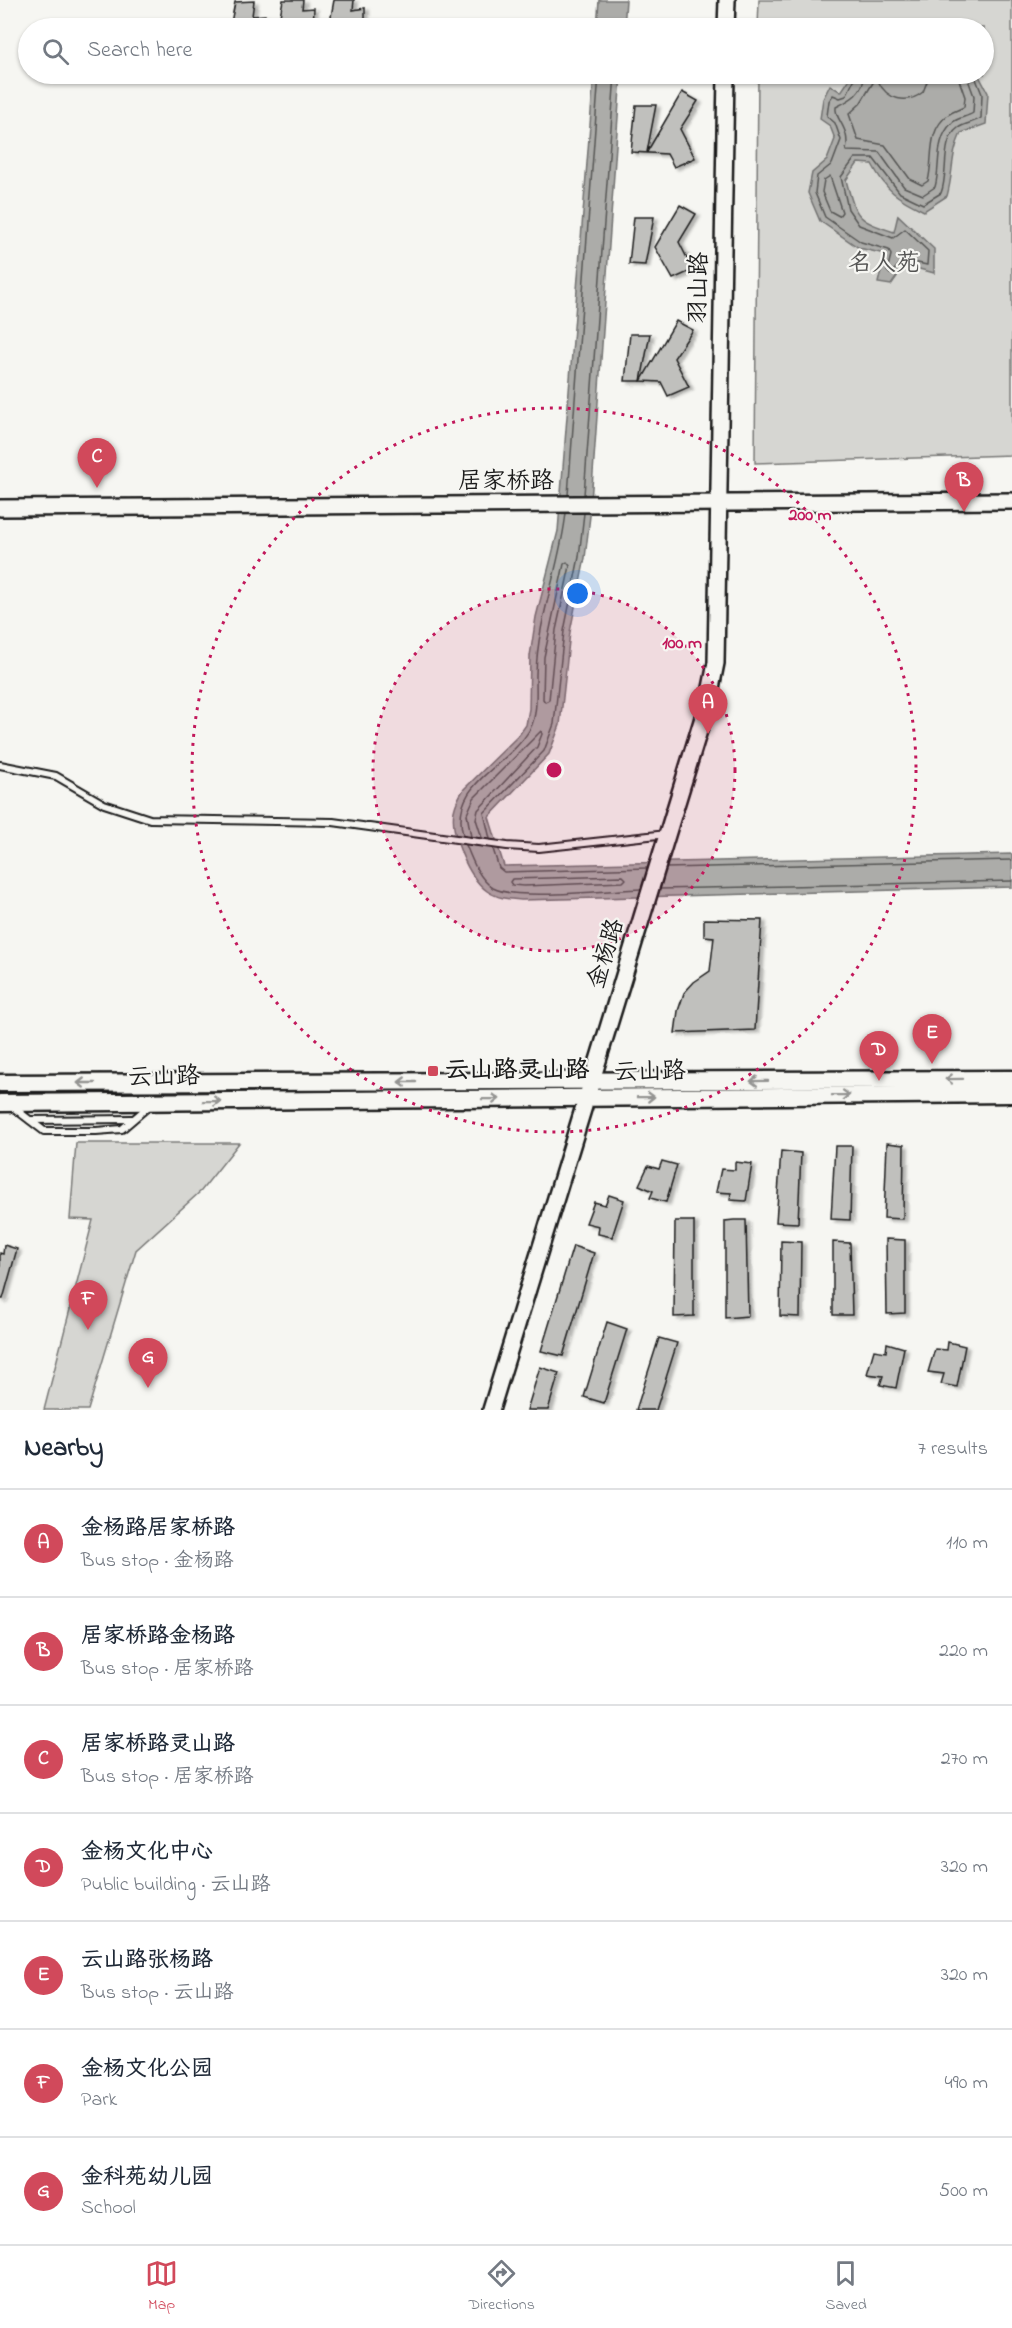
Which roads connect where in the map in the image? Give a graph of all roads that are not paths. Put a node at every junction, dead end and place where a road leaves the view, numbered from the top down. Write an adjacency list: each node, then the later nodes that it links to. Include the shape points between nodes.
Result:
1 (727, 0): 2 (street)
2 (726, 18)
3 (726, 84): 5 (street, 羽山路)
4 (1012, 501): 5 (street, 居家桥路)
5 (720, 502): 6 (street, 居家桥路); 8 (street, 金杨路, via 716,663)
6 (0, 508)
7 (0, 765): 8 (lane, via 56,776 104,804 150,819 333,822 539,848)
8 (665, 841): 11 (street, 金杨路)
9 (1012, 1079): 11 (main road, 云山路, one-way to 11)
10 (0, 1083): 11 (main road, 云山路, one-way to 10)
11 (590, 1090): 12 (main road, 云山路, one-way to 12); 13 (main road, 云山路, one-way to 11); 17 (street, 金杨路)
12 (1012, 1094)
13 (153, 1102): 14 (main road, 云山路); 15 (lane)
14 (4, 1103): 16 (lane)
15 (133, 1119): 16 (lane); 16 (lane, via 122,1129 65,1131 44,1131)
16 (29, 1120)
17 (490, 1410)

